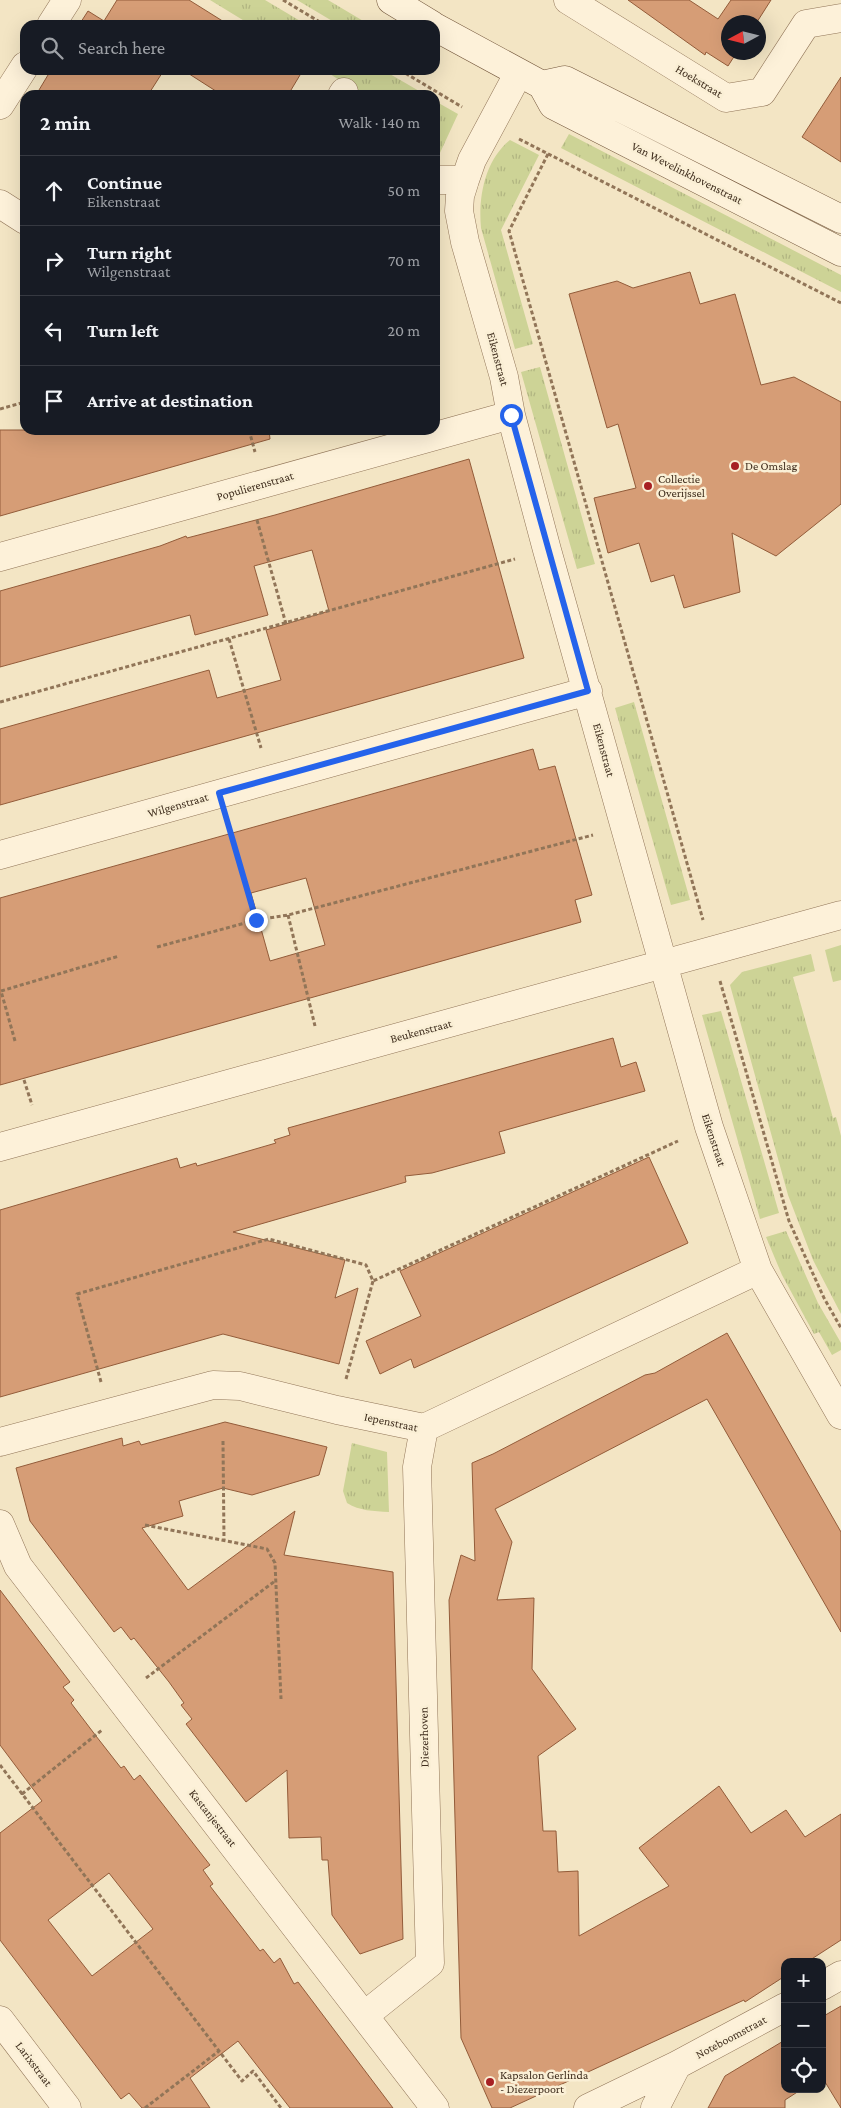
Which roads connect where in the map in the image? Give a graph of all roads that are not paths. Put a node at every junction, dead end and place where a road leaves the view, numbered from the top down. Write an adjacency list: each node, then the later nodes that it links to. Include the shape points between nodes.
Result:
1 (67, 0): 5 (street)
2 (391, 0): 6 (street)
3 (568, 0): 4 (street, Hoekstraat, via 726,98 762,92 806,24)
4 (841, 18)
5 (54, 20)
6 (424, 20)
7 (440, 30): 9 (street, Van Wevelinkhovenstraat)
8 (20, 74): 10 (street)
9 (530, 80): 12 (street, Eikenstraat, via 491,125); 15 (street, via 565,80); 16 (street, Van Wevelinkhovenstraat, via 553,105)
10 (0, 106)
11 (440, 180): 12 (street)
12 (465, 180): 17 (street, Eikenstraat, via 460,196 461,224 504,377)
13 (0, 204): 14 (street)
14 (20, 217)
15 (841, 219)
16 (841, 252)
17 (511, 415): 19 (street, Populierenstraat); 21 (street, Eikenstraat)
18 (439, 435): 20 (street, Populierenstraat)
19 (440, 435)
20 (0, 557)
21 (588, 691): 22 (street, Wilgenstraat); 24 (street, Eikenstraat)
22 (0, 855)
23 (841, 915): 24 (street, Beukenstraat)
24 (663, 964): 25 (street, Beukenstraat); 26 (street, Eikenstraat, via 709,1127)
25 (0, 1147)
26 (758, 1270): 27 (street, Eikenstraat); 28 (street, Iepenstraat)
27 (841, 1415)
28 (424, 1428): 29 (street, Iepenstraat, via 240,1386 213,1385); 34 (street, Diezerhoven, via 417,1467 430,1963)
29 (0, 1442)
30 (0, 1524): 34 (street, Kastanjestraat, via 18,1566)
31 (841, 1975): 32 (street)
32 (826, 1984)
33 (781, 2009): 36 (street, Noteboomstraat)
34 (365, 2014): 38 (street, Kastanjestraat)
35 (0, 2020): 37 (street, Larixstraat)
36 (677, 2066): 39 (street, Noteboomstraat); 40 (street)
37 (67, 2108)
38 (435, 2108)
39 (588, 2108)
40 (655, 2108)

